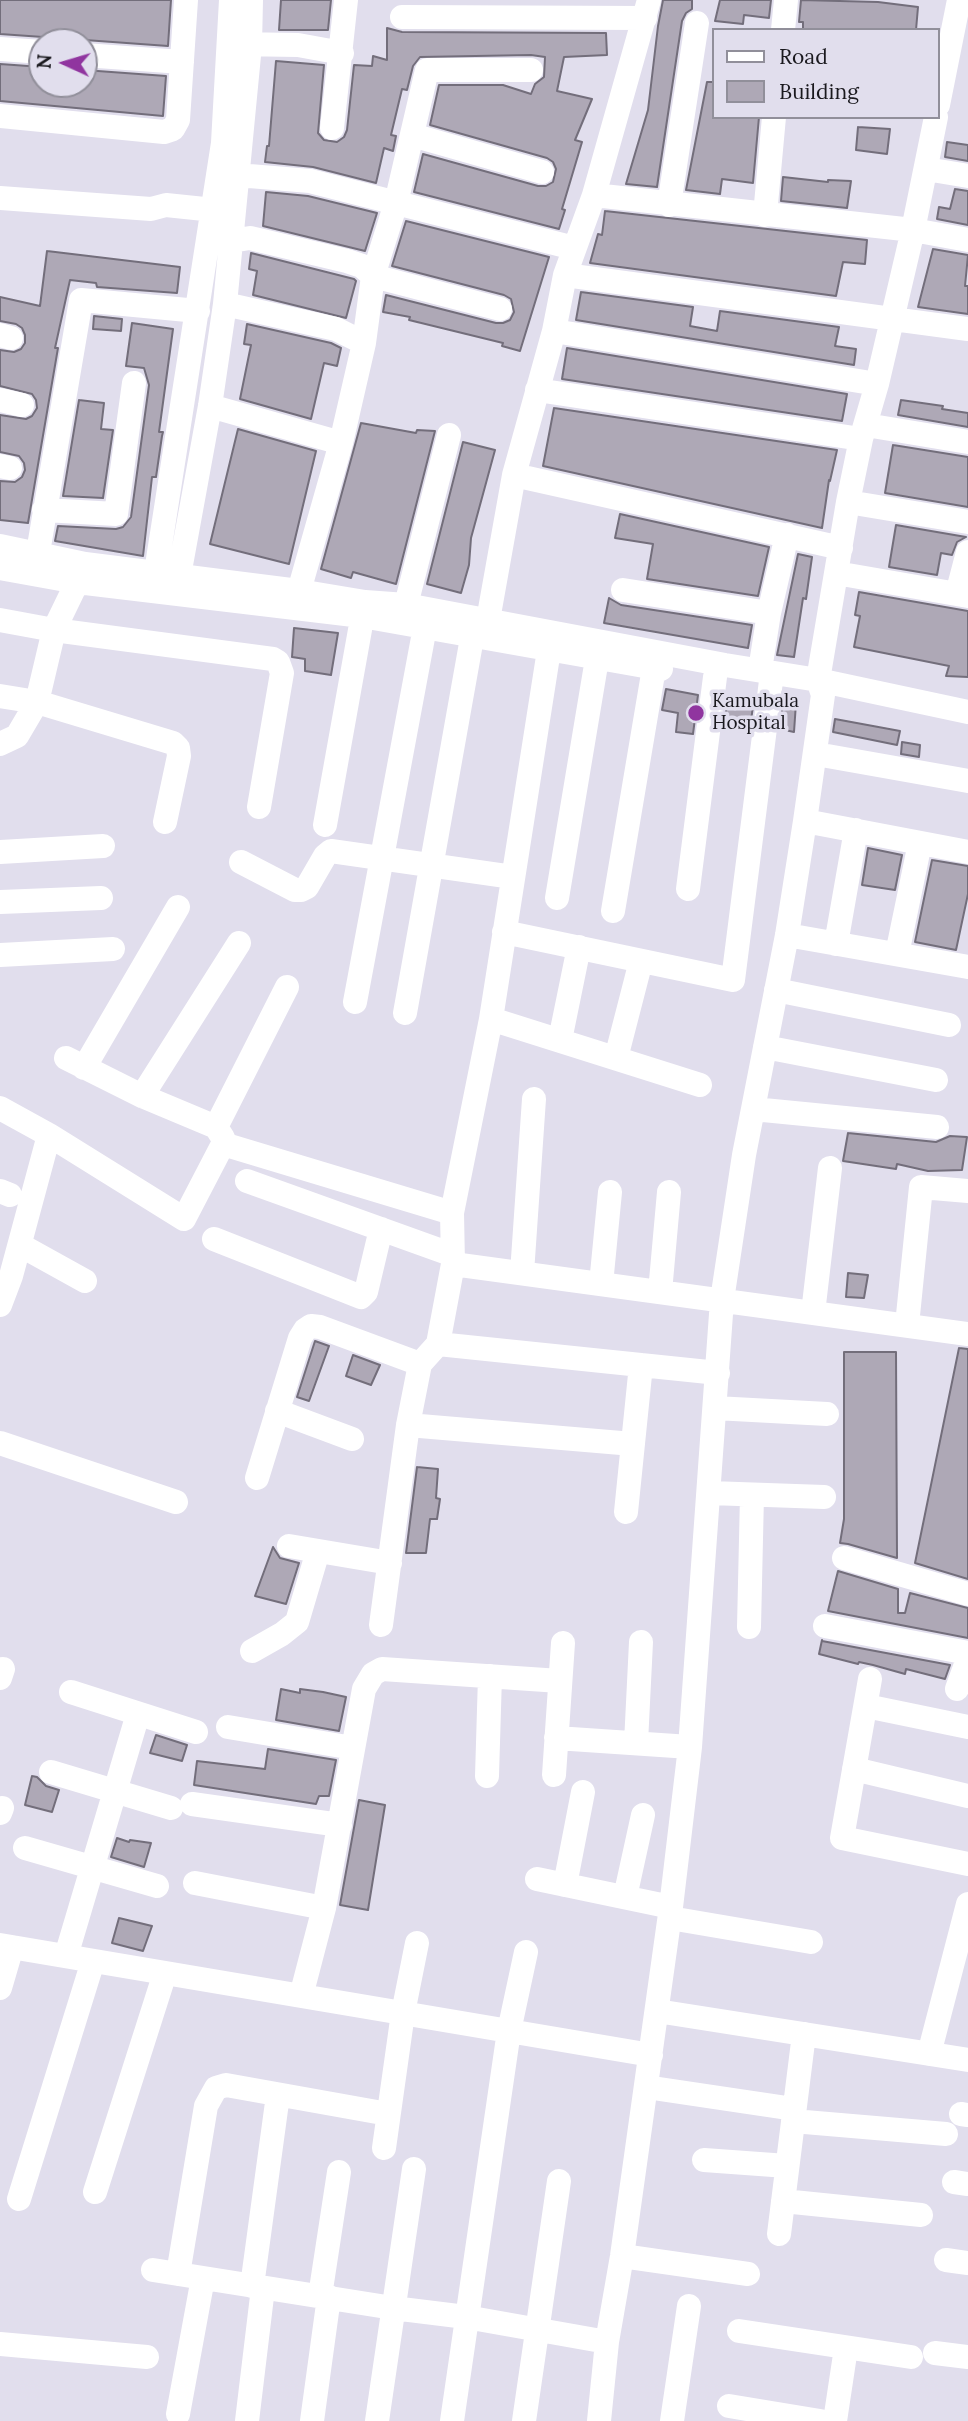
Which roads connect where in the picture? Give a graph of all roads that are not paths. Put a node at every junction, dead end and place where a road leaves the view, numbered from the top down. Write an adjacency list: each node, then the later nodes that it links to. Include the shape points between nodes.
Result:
1 (186, 0): 18 (street)
2 (231, 0): 12 (street)
3 (251, 0): 12 (street)
4 (346, 0): 16 (street)
5 (786, 0): 11 (street)
6 (959, 0): 14 (street)
7 (538, 9): 8 (street); 9 (street)
8 (647, 9): 30 (street)
9 (402, 17)
10 (697, 23): 33 (street)
11 (783, 28)
12 (240, 44): 16 (street, via 298,45); 28 (street); 34 (street)
13 (0, 49): 15 (street)
14 (959, 50): 20 (street)
15 (28, 51)
16 (342, 53): 24 (street)
17 (98, 56): 18 (street)
18 (182, 62): 21 (street, via 178,120 173,129 164,132)
19 (531, 70): 25 (street, via 426,69)
20 (940, 100)
21 (0, 116)
22 (774, 119): 35 (street)
23 (936, 119): 26 (street)
24 (332, 128)
25 (412, 135): 27 (street); 32 (street)
26 (926, 169): 29 (street); 36 (street)
27 (542, 172)
28 (237, 175): 32 (street, via 310,181); 38 (street)
29 (968, 176)
30 (594, 195): 33 (street); 39 (street)
31 (0, 198): 34 (street)
32 (396, 203): 39 (street); 41 (street)
33 (669, 205): 35 (street)
34 (214, 210): 44 (street)
35 (765, 215): 36 (street)
36 (913, 230): 37 (street); 45 (street)
37 (968, 240)
38 (231, 241): 41 (street, via 272,242 362,266); 42 (street)
39 (574, 248): 40 (street)
40 (565, 275): 45 (street); 47 (street)
41 (373, 276): 43 (street); 48 (street)
42 (225, 304): 48 (street, via 336,329); 52 (street)
43 (500, 309)
44 (198, 311): 59 (street, via 81,300); 69 (street)
45 (892, 320): 46 (street); 50 (street)
46 (968, 329)
47 (554, 331): 50 (street); 51 (street)
48 (364, 343): 56 (street)
49 (134, 383): 59 (street, via 116,514)
50 (877, 384): 53 (street)
51 (537, 390): 53 (street); 57 (street)
52 (209, 406): 56 (street); 69 (street)
53 (863, 432): 55 (street); 58 (street)
54 (449, 435): 74 (street)
55 (968, 442)
56 (341, 443): 71 (street)
57 (514, 475): 61 (street); 77 (street)
58 (848, 502): 60 (street); 63 (street)
59 (44, 510): 65 (street)
60 (968, 522)
61 (787, 535): 63 (street); 75 (street)
62 (0, 546): 65 (street)
63 (841, 548): 68 (street)
64 (968, 552): 72 (street)
65 (35, 565): 66 (street); 67 (street)
66 (0, 568)
67 (81, 573): 69 (street); 78 (street)
68 (836, 573): 72 (street); 84 (street)
69 (166, 584): 71 (street); 73 (street)
70 (623, 590): 75 (street)
71 (299, 591): 73 (street)
72 (962, 595)
73 (363, 609): 74 (street); 95 (street)
74 (420, 614): 77 (street); 101 (street)
75 (769, 614): 82 (street)
76 (0, 620): 78 (street)
77 (480, 628): 79 (street); 82 (street); 103 (street)
78 (54, 630): 86 (street); 92 (street, via 278,662 282,673)
79 (548, 650): 80 (street); 104 (street)
80 (597, 659): 81 (street); 107 (street)
81 (654, 668): 83 (street); 110 (street)
82 (767, 676): 83 (street); 84 (street); 119 (street, via 733,980)
83 (715, 677): 105 (street)
84 (820, 688): 87 (street); 88 (street); 90 (street)
85 (0, 696): 86 (street)
86 (37, 702): 89 (street); 94 (street, via 173,743 178,756)
87 (968, 712)
88 (968, 725)
89 (6, 738)
90 (816, 754): 91 (street); 93 (street)
91 (968, 781)
92 (259, 807)
93 (806, 821): 96 (street); 112 (street)
94 (165, 822)
95 (325, 825)
96 (856, 830): 97 (street); 114 (street)
97 (920, 843): 100 (street); 117 (street)
98 (103, 846): 99 (street)
99 (0, 852)
100 (968, 852)
101 (382, 860): 102 (street, via 331,851 301,890); 103 (street); 123 (street)
102 (241, 862)
103 (432, 866): 104 (street); 124 (street)
104 (513, 877): 111 (street)
105 (688, 889)
106 (101, 898): 108 (street)
107 (557, 898)
108 (0, 902)
109 (178, 907): 132 (street, via 75,1063)
110 (614, 911)
111 (504, 932): 115 (street); 125 (street)
112 (787, 935): 114 (street); 122 (street)
113 (239, 943): 132 (street)
114 (836, 944): 117 (street)
115 (579, 947): 119 (street); 127 (street)
116 (113, 949): 118 (street)
117 (897, 954): 120 (street)
118 (0, 955)
119 (641, 961): 129 (street)
120 (967, 962)
121 (287, 987): 138 (street)
122 (776, 990): 126 (street); 128 (street)
123 (355, 1003)
124 (405, 1013)
125 (491, 1019): 127 (street); 144 (street)
126 (949, 1025)
127 (559, 1040): 129 (street)
128 (765, 1047): 130 (street); 135 (street)
129 (616, 1058): 131 (street)
130 (936, 1080)
131 (700, 1085)
132 (142, 1096): 138 (street)
133 (534, 1099): 149 (street)
134 (0, 1108): 137 (street)
135 (753, 1109): 136 (street); 154 (street)
136 (936, 1127)
137 (49, 1135): 138 (street, via 184,1219); 147 (street)
138 (220, 1136): 144 (street)
139 (830, 1168): 156 (street)
140 (247, 1181): 145 (street)
141 (968, 1191): 157 (street, via 921,1187)
142 (610, 1192): 152 (street)
143 (669, 1192): 153 (street)
144 (452, 1213): 148 (street)
145 (381, 1229): 146 (street, via 361,1297); 148 (street)
146 (214, 1239)
147 (19, 1245): 150 (street); 151 (street)
148 (453, 1260): 149 (street); 159 (street)
149 (522, 1273): 152 (street)
150 (5, 1275): 155 (street)
151 (85, 1281)
152 (601, 1284): 153 (street)
153 (660, 1292): 154 (street)
154 (722, 1300): 156 (street); 162 (street)
155 (0, 1305)
156 (813, 1313): 157 (street)
157 (907, 1325): 158 (street)
158 (968, 1334)
159 (438, 1344): 160 (street); 161 (street)
160 (419, 1364): 164 (street, via 311,1326 300,1338); 166 (street)
161 (641, 1365): 162 (street); 169 (street)
162 (718, 1373): 163 (street)
163 (715, 1408): 165 (street); 171 (street)
164 (277, 1411): 167 (street); 170 (street)
165 (827, 1414)
166 (408, 1425): 169 (street); 179 (street)
167 (352, 1439)
168 (0, 1443): 174 (street)
169 (633, 1444): 175 (street)
170 (257, 1478)
171 (710, 1493): 172 (street); 201 (street)
172 (752, 1495): 173 (street); 183 (street)
173 (824, 1497)
174 (176, 1502)
175 (626, 1512)
176 (289, 1546): 177 (street)
177 (318, 1551): 179 (street); 186 (street, via 297,1622)
178 (844, 1558): 180 (street)
179 (390, 1563): 181 (street)
180 (968, 1594)
181 (381, 1625)
182 (825, 1626): 187 (street)
183 (749, 1627)
184 (641, 1642): 200 (street)
185 (563, 1643): 191 (street)
186 (252, 1651)
187 (968, 1653)
188 (968, 1660): 192 (street)
189 (489, 1676): 191 (street); 202 (street, via 382,1669 364,1689); 205 (street)
190 (870, 1679): 194 (street)
191 (560, 1681): 199 (street)
192 (957, 1689)
193 (71, 1692): 195 (street)
194 (866, 1706): 197 (street); 203 (street)
195 (138, 1714): 198 (street); 207 (street)
196 (228, 1727): 202 (street)
197 (968, 1727)
198 (195, 1732)
199 (556, 1738): 200 (street); 206 (street)
200 (636, 1743): 201 (street)
201 (690, 1747): 222 (street)
202 (354, 1748): 211 (street)
203 (854, 1769): 209 (street); 213 (street, via 842,1838)
204 (51, 1772): 207 (street)
205 (487, 1776)
206 (554, 1776)
207 (115, 1791): 211 (street, via 182,1806); 214 (street)
208 (583, 1792): 217 (street)
209 (968, 1796)
210 (643, 1815): 219 (street)
211 (340, 1825): 221 (street)
212 (25, 1848): 214 (street)
213 (968, 1864)
214 (93, 1867): 218 (street); 227 (street)
215 (537, 1879): 217 (street)
216 (195, 1883): 221 (street)
217 (565, 1885): 219 (street)
218 (157, 1886)
219 (625, 1897): 222 (street)
220 (968, 1904): 238 (street)
221 (324, 1908): 231 (street)
222 (670, 1913): 223 (street); 232 (street)
223 (811, 1942)
224 (417, 1943): 233 (street)
225 (6, 1946): 227 (street); 230 (street)
226 (526, 1952): 234 (street)
227 (66, 1956): 228 (street)
228 (93, 1961): 229 (street); 251 (street)
229 (165, 1973): 231 (street); 250 (street)
230 (0, 1988)
231 (301, 1996): 233 (street)
232 (657, 2011): 235 (street); 237 (street)
233 (403, 2013): 234 (street); 241 (street)
234 (509, 2031): 237 (street); 264 (street)
235 (804, 2034): 238 (street); 242 (street)
236 (966, 2052): 238 (street)
237 (650, 2054): 239 (street)
238 (929, 2054)
239 (646, 2087): 242 (street); 255 (street)
240 (278, 2095): 241 (street); 257 (street, via 226,2085 216,2088 210,2097); 260 (street)
241 (388, 2114): 244 (street)
242 (794, 2115): 243 (street); 246 (street)
243 (946, 2134)
244 (384, 2148)
245 (704, 2160): 246 (street)
246 (787, 2166): 252 (street)
247 (414, 2169): 263 (street)
248 (339, 2172): 261 (street)
249 (559, 2181): 265 (street)
250 (95, 2192)
251 (19, 2199)
252 (783, 2201): 253 (street); 254 (street)
253 (921, 2215)
254 (779, 2234)
255 (622, 2256): 258 (street); 267 (street)
256 (153, 2270): 257 (street)
257 (178, 2274): 259 (street)
258 (748, 2274)
259 (204, 2278): 260 (street); 273 (street)
260 (258, 2287): 261 (street); 274 (street)
261 (325, 2296): 263 (street); 275 (street)
262 (689, 2306): 280 (street)
263 (393, 2308): 264 (street); 276 (street)
264 (466, 2317): 265 (street); 277 (street)
265 (538, 2331): 267 (street); 278 (street)
266 (739, 2331): 269 (street)
267 (607, 2342): 279 (street)
268 (0, 2344): 270 (street)
269 (846, 2348): 271 (street); 282 (street)
270 (147, 2357)
271 (968, 2357)
272 (729, 2406): 281 (street)
273 (178, 2414)
274 (247, 2421)
275 (312, 2421)
276 (377, 2421)
277 (452, 2421)
278 (524, 2421)
279 (599, 2421)
280 (672, 2421)
281 (820, 2421)
282 (835, 2421)

